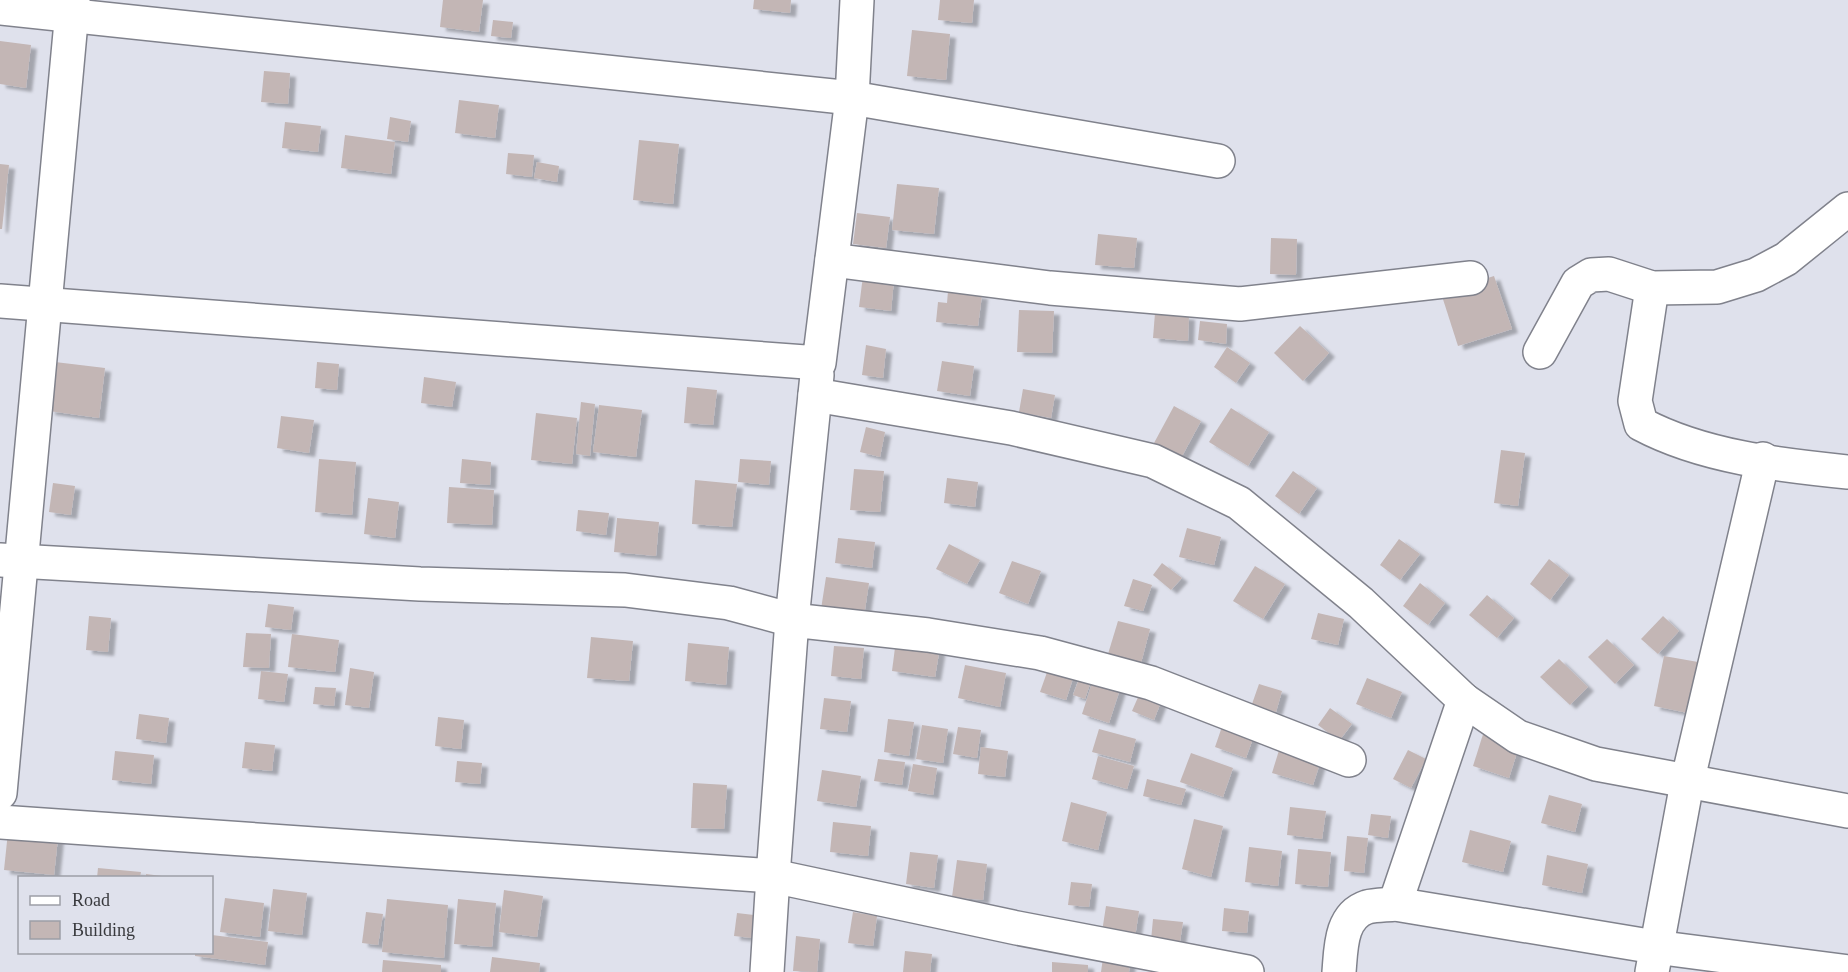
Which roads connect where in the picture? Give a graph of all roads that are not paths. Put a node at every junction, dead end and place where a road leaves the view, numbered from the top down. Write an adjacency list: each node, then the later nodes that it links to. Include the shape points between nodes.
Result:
1 (857, 0): 4 (street)
2 (73, 7): 3 (street); 4 (street); 11 (street)
3 (0, 8)
4 (852, 98): 5 (street); 7 (street)
5 (1218, 161)
6 (1848, 210): 9 (street, via 1786,259 1756,275 1718,287)
7 (832, 260): 8 (street, via 1050,288 1240,304); 13 (street)
8 (1471, 278)
9 (1652, 288): 12 (street, via 1609,274 1591,275 1578,283); 15 (street, via 1635,401 1641,424 1700,448)
10 (0, 302): 11 (street)
11 (45, 305): 13 (street); 17 (street)
12 (1540, 352)
13 (819, 363): 14 (street)
14 (815, 395): 18 (street); 19 (street, via 1011,428 1153,460 1239,503 1360,603)
15 (1763, 459): 16 (street); 21 (street)
16 (1848, 472)
17 (11, 561): 18 (street, via 420,584 625,590 729,603); 22 (street)
18 (792, 620): 20 (street, via 928,635 1040,654 1151,683); 25 (street)
19 (1464, 700): 21 (street, via 1518,737 1596,764); 26 (street)
20 (1349, 760)
21 (1688, 783): 23 (street); 27 (street)
22 (0, 793)
23 (1848, 811)
24 (0, 822): 25 (street)
25 (773, 876): 28 (street); 29 (street)
26 (1395, 904): 27 (street); 30 (street, via 1366,907 1347,922)
27 (1653, 959): 31 (street)
28 (767, 972)
29 (1247, 972)
30 (1339, 972)
31 (1848, 972)

